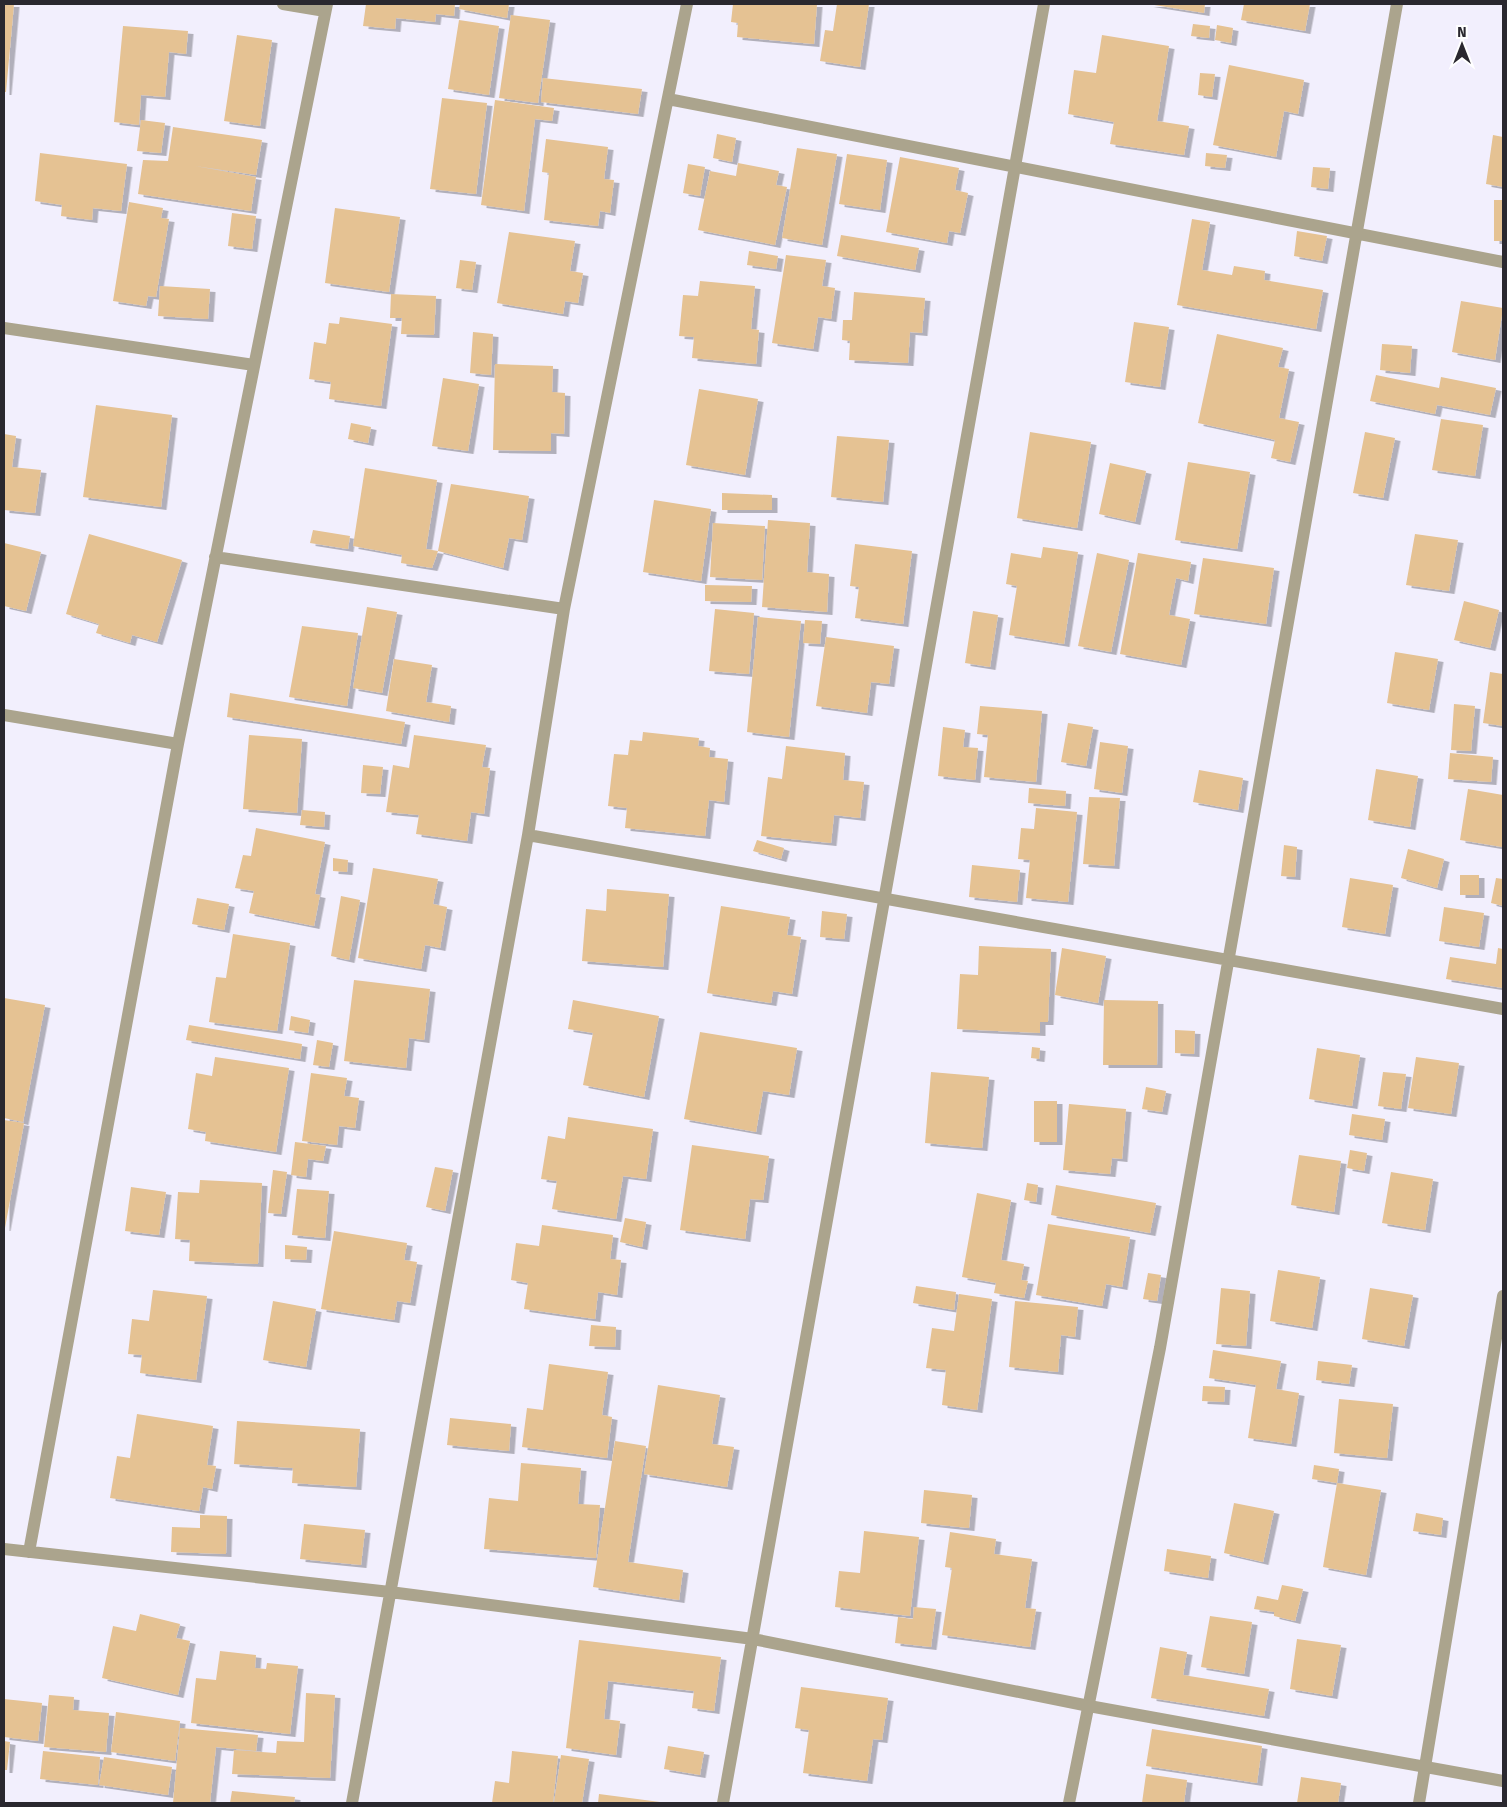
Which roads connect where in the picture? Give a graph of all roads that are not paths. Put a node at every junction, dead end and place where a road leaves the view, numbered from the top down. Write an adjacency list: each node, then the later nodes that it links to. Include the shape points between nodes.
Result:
1 (283, 4): 5 (street)
2 (687, 4): 6 (street)
3 (1044, 4): 7 (street)
4 (1397, 4): 8 (street)
5 (326, 7): 11 (street)
6 (668, 99): 7 (street); 13 (street)
7 (1014, 165): 8 (street); 17 (street)
8 (1356, 233): 9 (street); 18 (street)
9 (1503, 262)
10 (4, 328): 11 (street)
11 (254, 365): 12 (street)
12 (215, 557): 13 (street); 15 (street)
13 (564, 609): 16 (street)
14 (4, 715): 15 (street)
15 (178, 744): 22 (street)
16 (528, 835): 17 (street); 23 (street)
17 (885, 899): 18 (street); 24 (street)
18 (1227, 960): 19 (street); 25 (street, via 1160,1348)
19 (1503, 1009)
20 (1503, 1296): 26 (street)
21 (4, 1549): 22 (street)
22 (29, 1552): 23 (street)
23 (390, 1592): 24 (street); 28 (street)
24 (753, 1638): 25 (street); 29 (street)
25 (1089, 1706): 26 (street); 30 (street)
26 (1426, 1766): 27 (street); 31 (street)
27 (1503, 1781)
28 (352, 1803)
29 (723, 1803)
30 (1069, 1803)
31 (1419, 1803)

